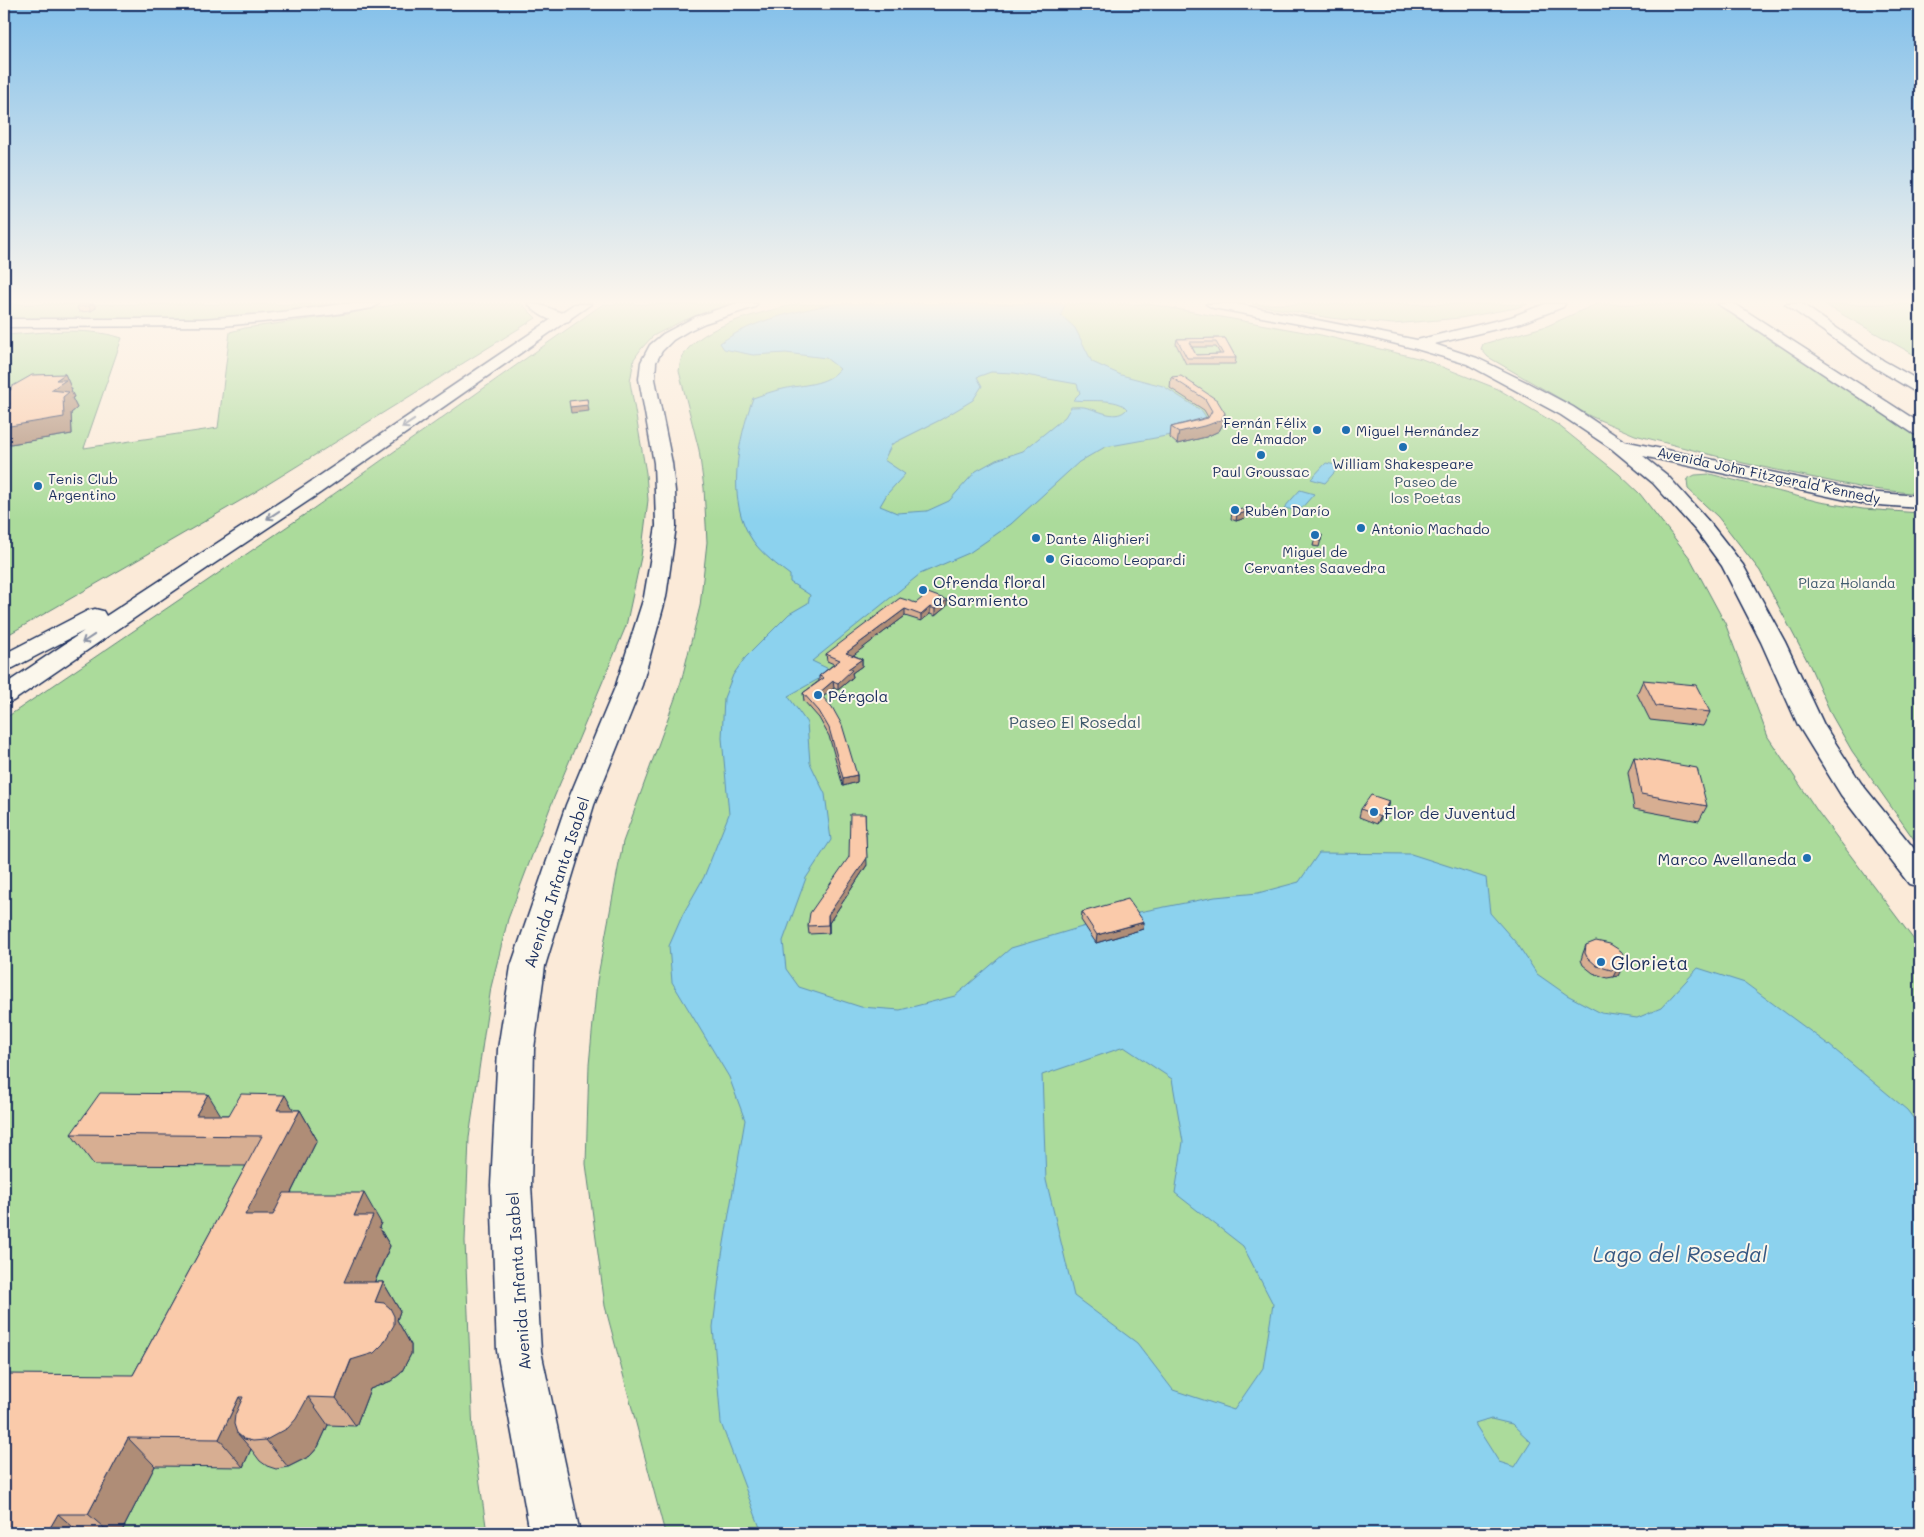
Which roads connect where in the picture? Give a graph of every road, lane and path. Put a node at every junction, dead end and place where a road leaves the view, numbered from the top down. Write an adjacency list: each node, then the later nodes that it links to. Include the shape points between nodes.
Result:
1 (479, 376): 10 (street, one-way to 10)
2 (647, 376): 14 (street, Avenida Infanta Isabel, via 665,491 666,526 655,597 629,685 580,805 528,966 516,1050 511,1185 519,1351)
3 (1501, 376): 8 (street, via 1567,411)
4 (1836, 376): 7 (street)
5 (1899, 376): 6 (street)
6 (1920, 388)
7 (1920, 430)
8 (1618, 445): 9 (street, Avenida John Fitzgerald Kennedy, via 1856,496); 13 (street, via 1662,481 1732,565 1773,642 1811,725 1851,789)
9 (1920, 502)
10 (200, 562): 11 (street); 12 (street, one-way to 12)
11 (4, 663)
12 (4, 696)
13 (1920, 877)
14 (555, 1533)

